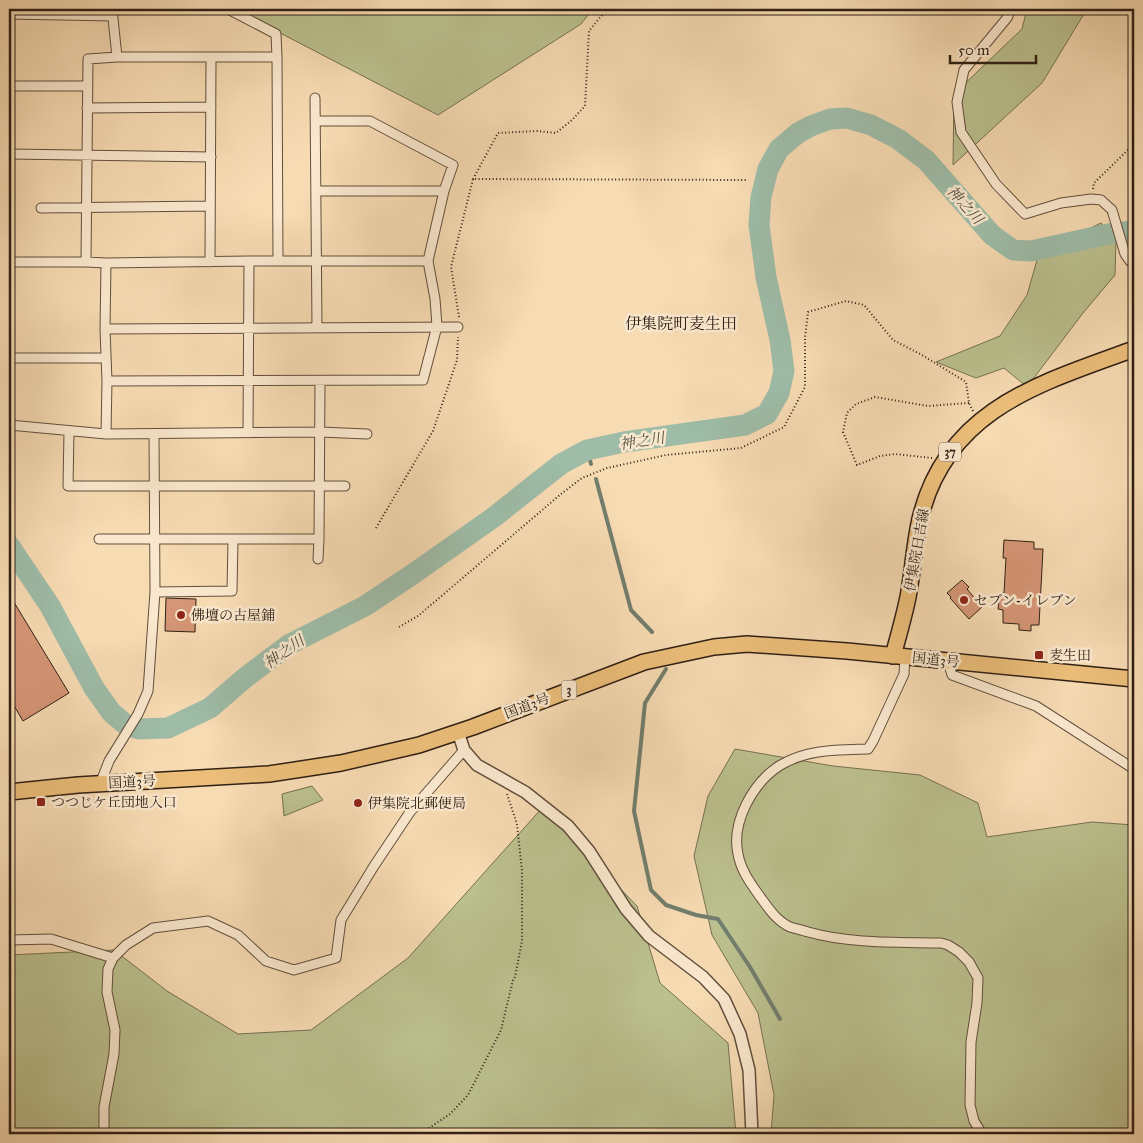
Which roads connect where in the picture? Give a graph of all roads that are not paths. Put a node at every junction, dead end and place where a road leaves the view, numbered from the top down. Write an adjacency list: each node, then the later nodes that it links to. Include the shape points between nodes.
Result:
1 (228, 9): 6 (street, via 276,34)
2 (1011, 9): 30 (street, via 964,70 957,102 961,132 996,184 1024,214 1061,202 1101,200 1112,210 1125,254)
3 (112, 12): 4 (street); 5 (street)
4 (9, 14)
5 (118, 57): 7 (street); 9 (street, via 88,59)
6 (277, 57): 7 (street); 25 (street)
7 (211, 58): 12 (street)
8 (9, 86): 9 (street)
9 (87, 86): 11 (street)
10 (315, 98): 13 (street)
11 (87, 108): 12 (street); 15 (street)
12 (211, 108): 16 (street)
13 (316, 121): 17 (street); 18 (street, via 370,121 453,165)
14 (9, 154): 15 (street)
15 (86, 155): 16 (street); 20 (street)
16 (211, 157): 19 (street)
17 (316, 191): 18 (street); 22 (street)
18 (444, 191): 23 (street)
19 (210, 206): 20 (street); 28 (street)
20 (87, 207): 21 (street); 27 (street)
21 (41, 208)
22 (316, 260): 23 (street); 25 (street); 32 (street)
23 (428, 260): 31 (street)
24 (249, 261): 25 (street); 28 (street); 35 (street)
25 (278, 261)
26 (9, 262): 27 (street)
27 (86, 262): 29 (street)
28 (210, 262): 29 (street)
29 (106, 263): 34 (street)
30 (1134, 263)
31 (438, 326): 32 (street); 33 (street); 41 (street, via 423,380)
32 (317, 327): 35 (street)
33 (458, 327)
34 (104, 329): 35 (street); 38 (street)
35 (248, 329): 39 (street)
36 (1134, 349): 58 (main road, 伊集院日吉線 / 37, via 1007,401 978,422 944,459 921,516)
37 (9, 358): 38 (street)
38 (105, 358): 40 (street)
39 (248, 379): 40 (street); 41 (street); 45 (street)
40 (107, 380): 46 (street)
41 (320, 381): 44 (street)
42 (9, 425): 43 (street)
43 (69, 431): 46 (street); 49 (street, via 68,486)
44 (320, 432): 45 (street); 48 (street); 50 (street)
45 (248, 433): 47 (street)
46 (106, 434): 47 (street)
47 (154, 434): 49 (street)
48 (367, 434)
49 (155, 486): 50 (street); 54 (street)
50 (319, 486): 51 (street); 52 (street)
51 (345, 486)
52 (319, 539): 55 (street); 56 (street)
53 (99, 540): 54 (street)
54 (154, 540): 55 (street); 57 (street)
55 (234, 540): 57 (street, via 232,591)
56 (318, 559)
57 (155, 592): 64 (street, via 148,691 109,761)
58 (899, 657): 59 (main road, 国道3号 / 3); 61 (main road, 国道3号 / 3, via 748,644 706,648 644,662); 70 (street, via 904,674 868,749 818,751 780,766 763,779 750,797 738,825 737,853 746,877 774,915 790,926 830,938 941,943 959,952 968,962 978,978 978,1003 971,1042 970,1105)
59 (948, 662): 60 (main road, 国道3号 / 3); 63 (street, via 952,675 1036,706)
60 (1134, 680)
61 (458, 732): 62 (street); 64 (main road, 国道3号 / 3, via 419,745 305,769 259,775)
62 (464, 750): 67 (street, via 410,812 374,866 341,920 336,958 294,970 266,961 238,935 208,921 153,928 126,945); 69 (street, via 477,765 526,792 568,826 589,851 626,909 649,936 703,977 724,999 740,1034 749,1070)
63 (1134, 768)
64 (100, 784): 65 (main road, 国道3号 / 3)
65 (9, 792)
66 (9, 940): 67 (street, via 51,939)
67 (113, 958): 68 (street, via 108,969 107,992 115,1038 104,1107)
68 (104, 1134)
69 (752, 1134)
70 (982, 1134)

